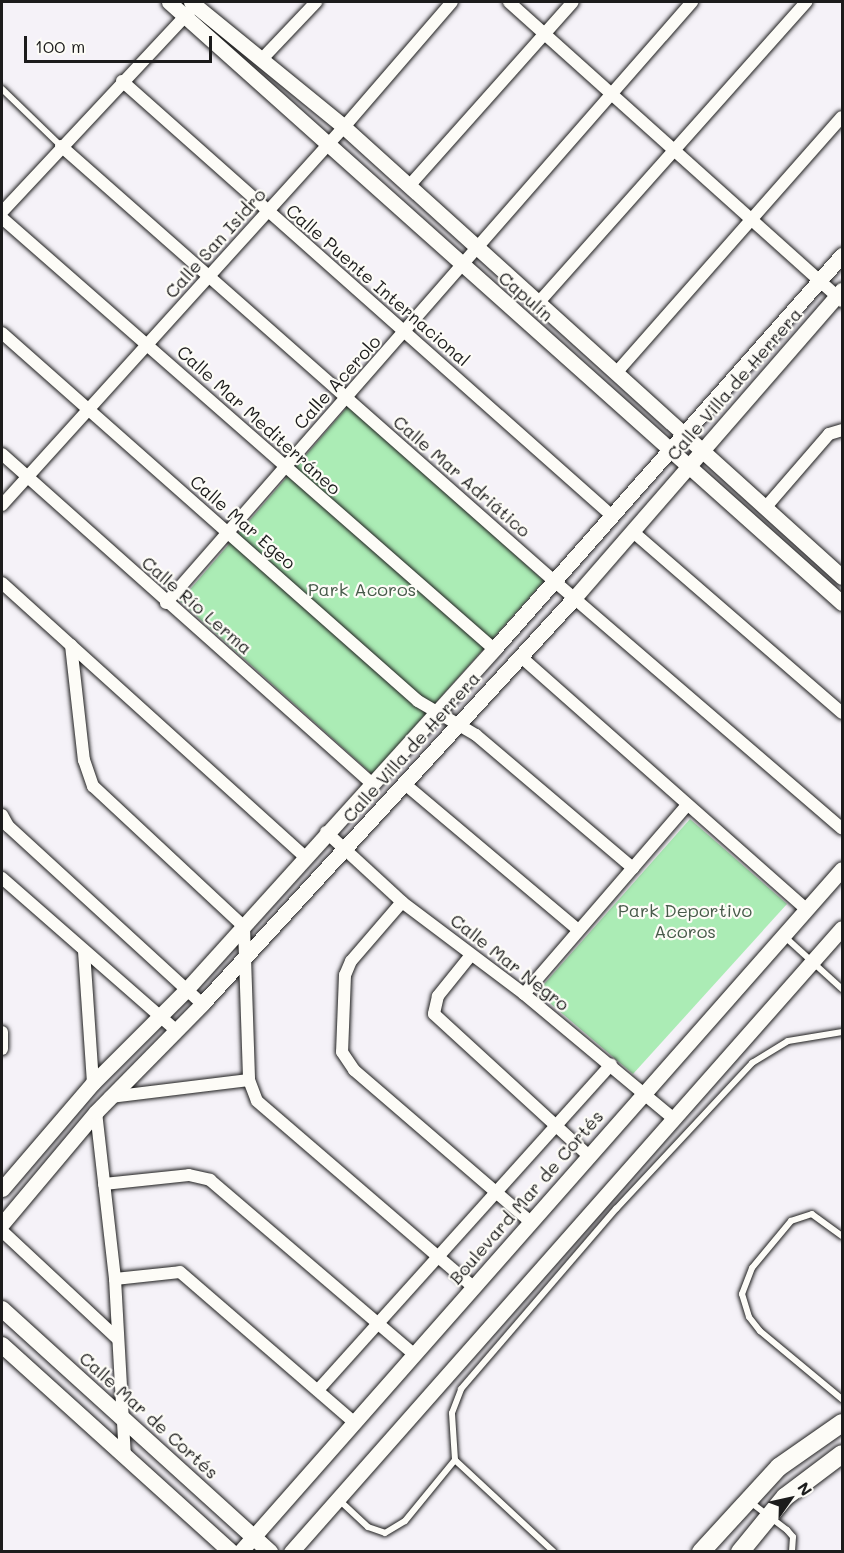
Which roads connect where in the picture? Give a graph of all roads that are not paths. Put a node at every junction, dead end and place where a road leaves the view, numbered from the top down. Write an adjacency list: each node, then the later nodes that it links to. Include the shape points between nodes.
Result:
1 (169, 2): 9 (street, Capulín)
2 (195, 2): 9 (street); 11 (street, Capulín)
3 (316, 2): 11 (street)
4 (452, 2): 16 (street, Calle San Isidro)
5 (509, 2): 10 (street)
6 (573, 2): 10 (street)
7 (692, 2): 14 (street)
8 (806, 2): 19 (street)
9 (183, 18): 12 (street); 17 (street, Capulín)
10 (545, 34): 14 (street); 20 (street)
11 (262, 59): 16 (street, Capulín)
12 (122, 81): 18 (street); 21 (street, Calle Puente Internacional)
13 (2, 88): 18 (lane)
14 (610, 94): 19 (street); 25 (street)
15 (843, 117): 24 (street)
16 (344, 127): 17 (street, Calle San Isidro); 20 (street, Capulín)
17 (329, 144): 21 (street, Calle San Isidro); 27 (street, Capulín)
18 (61, 146): 22 (street); 28 (street, Calle Mar Adriático)
19 (676, 149): 24 (street); 31 (street)
20 (409, 186): 25 (street, Capulín)
21 (267, 211): 28 (street, Calle San Isidro); 33 (street, Calle Puente Internacional)
22 (2, 212)
23 (2, 218): 34 (street, Calle Mar Mediterráneo)
24 (753, 218): 29 (street); 35 (street)
25 (474, 247): 27 (street, Calle Acerolo); 31 (street, Capulín)
26 (843, 255): 29 (street, Calle Villa de Herrera)
27 (461, 265): 33 (street, Calle Acerolo); 40 (street, Capulín)
28 (209, 277): 34 (street, Calle San Isidro); 36 (street, Calle Mar Adriático)
29 (819, 280): 30 (street); 39 (street, Calle Villa de Herrera)
30 (841, 296): 41 (street, Calle Villa de Herrera)
31 (539, 302): 35 (street, Capulín)
32 (2, 333): 37 (street, Calle Mar Egeo)
33 (405, 333): 36 (street, Calle Acerolo); 48 (street, Calle Puente Internacional)
34 (148, 345): 37 (street, Calle San Isidro); 44 (street, Calle Mar Mediterráneo)
35 (616, 373): 39 (street, Capulín)
36 (347, 400): 44 (street, Calle Acerolo); 52 (street, Calle Mar Adriático)
37 (88, 410): 45 (street, Calle San Isidro); 49 (street, Calle Mar Egeo)
38 (843, 430): 47 (street, via 829,434)
39 (682, 434): 40 (street, Calle Villa de Herrera); 41 (street, Capulín)
40 (670, 448): 43 (street, Capulín); 48 (street, Calle Villa de Herrera)
41 (701, 452): 43 (street, Calle Villa de Herrera); 47 (street, Capulín)
42 (2, 454): 45 (street, Calle Río Lerma)
43 (689, 465): 50 (street, Calle Villa de Herrera); 56 (street, Capulín)
44 (285, 468): 49 (street, Calle Acerolo); 58 (street, Calle Mar Mediterráneo)
45 (26, 477): 46 (street, Calle San Isidro); 55 (street, Calle Río Lerma)
46 (2, 505)
47 (765, 508): 51 (street, Capulín)
48 (611, 515): 52 (street, Calle Villa de Herrera)
49 (226, 531): 55 (street, Calle Acerolo); 60 (street, Calle Mar Egeo)
50 (632, 531): 54 (street, Calle Villa de Herrera); 61 (street)
51 (842, 576)
52 (553, 580): 54 (street, Calle Mar Adriático); 58 (street, Calle Villa de Herrera)
53 (2, 583): 57 (street)
54 (575, 597): 59 (street, Calle Villa de Herrera); 67 (street, Calle Mar Adriático)
55 (166, 603): 63 (street, Calle Río Lerma)
56 (843, 603)
57 (71, 645): 70 (street); 76 (street, via 85,767 93,786)
58 (494, 649): 60 (street, Calle Villa de Herrera)
59 (520, 656): 62 (street, Calle Villa de Herrera); 65 (street)
60 (434, 713): 62 (street, Calle Mar Egeo); 63 (street, Calle Villa de Herrera)
61 (843, 713)
62 (460, 725): 64 (street, Calle Villa de Herrera); 71 (street, Calle Mar Egeo)
63 (370, 782): 68 (street, Calle Villa de Herrera)
64 (406, 785): 69 (street, Calle Villa de Herrera); 78 (street)
65 (687, 805): 71 (street); 75 (street)
66 (2, 815): 85 (street, via 8,826)
67 (843, 829)
68 (326, 832): 69 (street, Calle Mar Negro); 70 (street, Calle Villa de Herrera)
69 (345, 848): 74 (street, Calle Mar Negro); 82 (street, Calle Villa de Herrera)
70 (305, 857): 76 (street, Calle Villa de Herrera)
71 (633, 868): 78 (street)
72 (843, 869): 75 (street, Boulevard Mar de Cortés)
73 (2, 878): 80 (street)
74 (402, 902): 81 (street, Calle Mar Negro); 104 (street, via 351,961 345,975 342,1052 354,1070)
75 (807, 910): 79 (street, Boulevard Mar de Cortés)
76 (244, 927): 82 (street); 85 (street, Calle Villa de Herrera)
77 (843, 928): 83 (street)
78 (577, 929): 86 (street)
79 (783, 936): 83 (lane); 96 (street, Boulevard Mar de Cortés)
80 (84, 951): 88 (street); 95 (street)
81 (471, 955): 86 (street, Calle Mar Negro); 100 (street, via 438,996 434,1014)
82 (245, 957): 87 (street, Calle Villa de Herrera); 94 (street)
83 (812, 962): 84 (lane); 99 (street)
84 (843, 989)
85 (186, 990): 87 (street); 88 (street, Calle Villa de Herrera)
86 (524, 994): 93 (street, Calle Mar Negro)
87 (202, 1004): 89 (street, Calle Villa de Herrera)
88 (159, 1016): 89 (street); 95 (street, Calle Villa de Herrera)
89 (177, 1030): 97 (street, Calle Villa de Herrera)
90 (2, 1032): 92 (street)
91 (843, 1032): 124 (lane, via 788,1041 752,1063 616,1209 461,1389 452,1413)
92 (2, 1049)
93 (611, 1065): 96 (street, Calle Mar Negro); 100 (street)
94 (249, 1080): 97 (street); 109 (street, via 257,1101 267,1112)
95 (93, 1083): 103 (street, Calle Villa de Herrera)
96 (645, 1093): 99 (street, Calle Mar Negro); 101 (street, Boulevard Mar de Cortés)
97 (110, 1097): 98 (street, Calle Villa de Herrera)
98 (96, 1112): 102 (street); 106 (street, Calle Villa de Herrera)
99 (674, 1119): 125 (street)
100 (556, 1127): 101 (street); 104 (street)
101 (589, 1156): 105 (street, Boulevard Mar de Cortés)
102 (104, 1184): 110 (street); 113 (street, via 189,1175 210,1180)
103 (2, 1189)
104 (496, 1190): 105 (street); 109 (street)
105 (531, 1222): 111 (street, Boulevard Mar de Cortés)
106 (2, 1224)
107 (2, 1231): 114 (street)
108 (843, 1236): 118 (lane, via 812,1214 791,1221 752,1268 742,1294 744,1307 760,1331)
109 (439, 1257): 111 (street); 113 (street)
110 (115, 1279): 114 (street); 117 (street, via 180,1272)
111 (473, 1287): 116 (street, Boulevard Mar de Cortés)
112 (2, 1309): 119 (main road, Calle Mar de Cortés)
113 (378, 1323): 116 (street); 117 (street)
114 (118, 1338): 119 (street)
115 (2, 1345): 123 (main road)
116 (414, 1354): 120 (street, Boulevard Mar de Cortés)
117 (318, 1390): 120 (street)
118 (843, 1399)
119 (123, 1417): 123 (street); 128 (main road, Calle Mar de Cortés)
120 (354, 1422): 128 (street, Boulevard Mar de Cortés)
121 (843, 1423): 126 (main road, via 779,1467)
122 (843, 1454): 127 (main road, via 807,1478)
123 (125, 1457): 129 (main road)
124 (455, 1460): 125 (lane, via 405,1521 385,1533 368,1527); 133 (lane)
125 (338, 1499): 132 (street)
126 (747, 1499): 127 (lane); 134 (main road)
127 (768, 1517): 135 (main road); 136 (lane, via 793,1538)
128 (253, 1536): 130 (street, Boulevard Mar de Cortés); 131 (main road, Calle Mar de Cortés)
129 (231, 1551)
130 (240, 1551)
131 (270, 1551)
132 (291, 1551)
133 (554, 1551)
134 (701, 1551)
135 (740, 1551)
136 (792, 1551)

